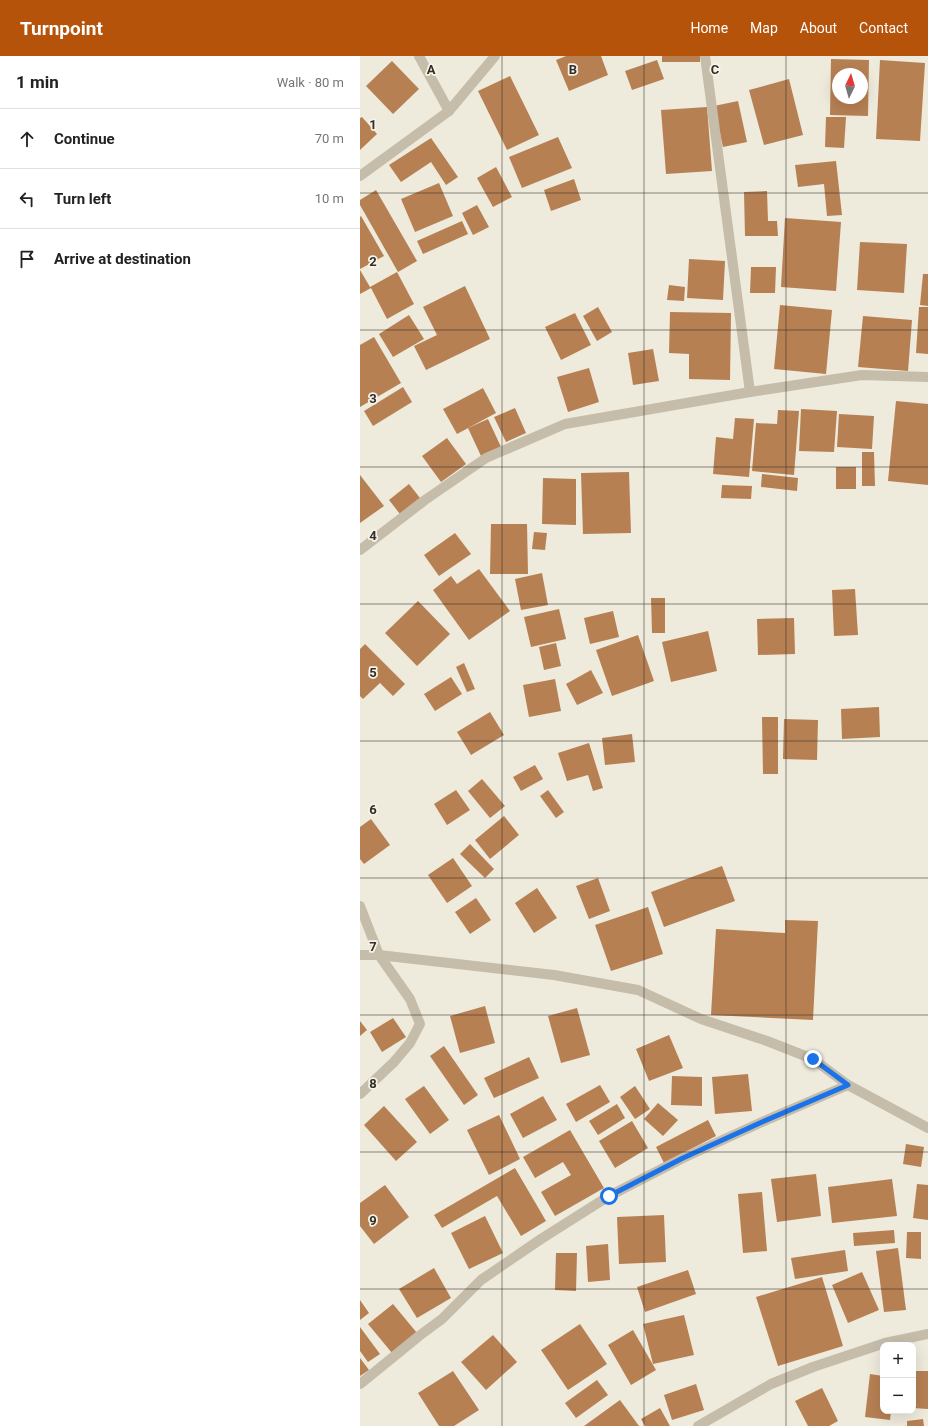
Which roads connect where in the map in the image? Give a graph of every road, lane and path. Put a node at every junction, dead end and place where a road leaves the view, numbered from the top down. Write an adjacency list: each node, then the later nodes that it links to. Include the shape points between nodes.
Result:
1 (419, 56): 4 (street)
2 (496, 56): 4 (street)
3 (705, 56): 7 (street)
4 (449, 111): 5 (street)
5 (360, 176)
6 (928, 377): 7 (street, via 862,375)
7 (750, 392): 8 (street, via 565,424 486,458 425,500)
8 (360, 550)
9 (360, 906): 10 (street)
10 (379, 955): 11 (street); 12 (street, via 554,975 638,990 701,1019 813,1059); 13 (street, via 410,1000 420,1024 410,1043 394,1062)
11 (360, 956)
12 (848, 1085): 14 (street); 16 (street, via 690,1155 609,1196 481,1280 442,1319)
13 (360, 1094)
14 (928, 1128)
15 (928, 1334): 17 (street, via 885,1343 813,1367 771,1384)
16 (360, 1384)
17 (698, 1426)

